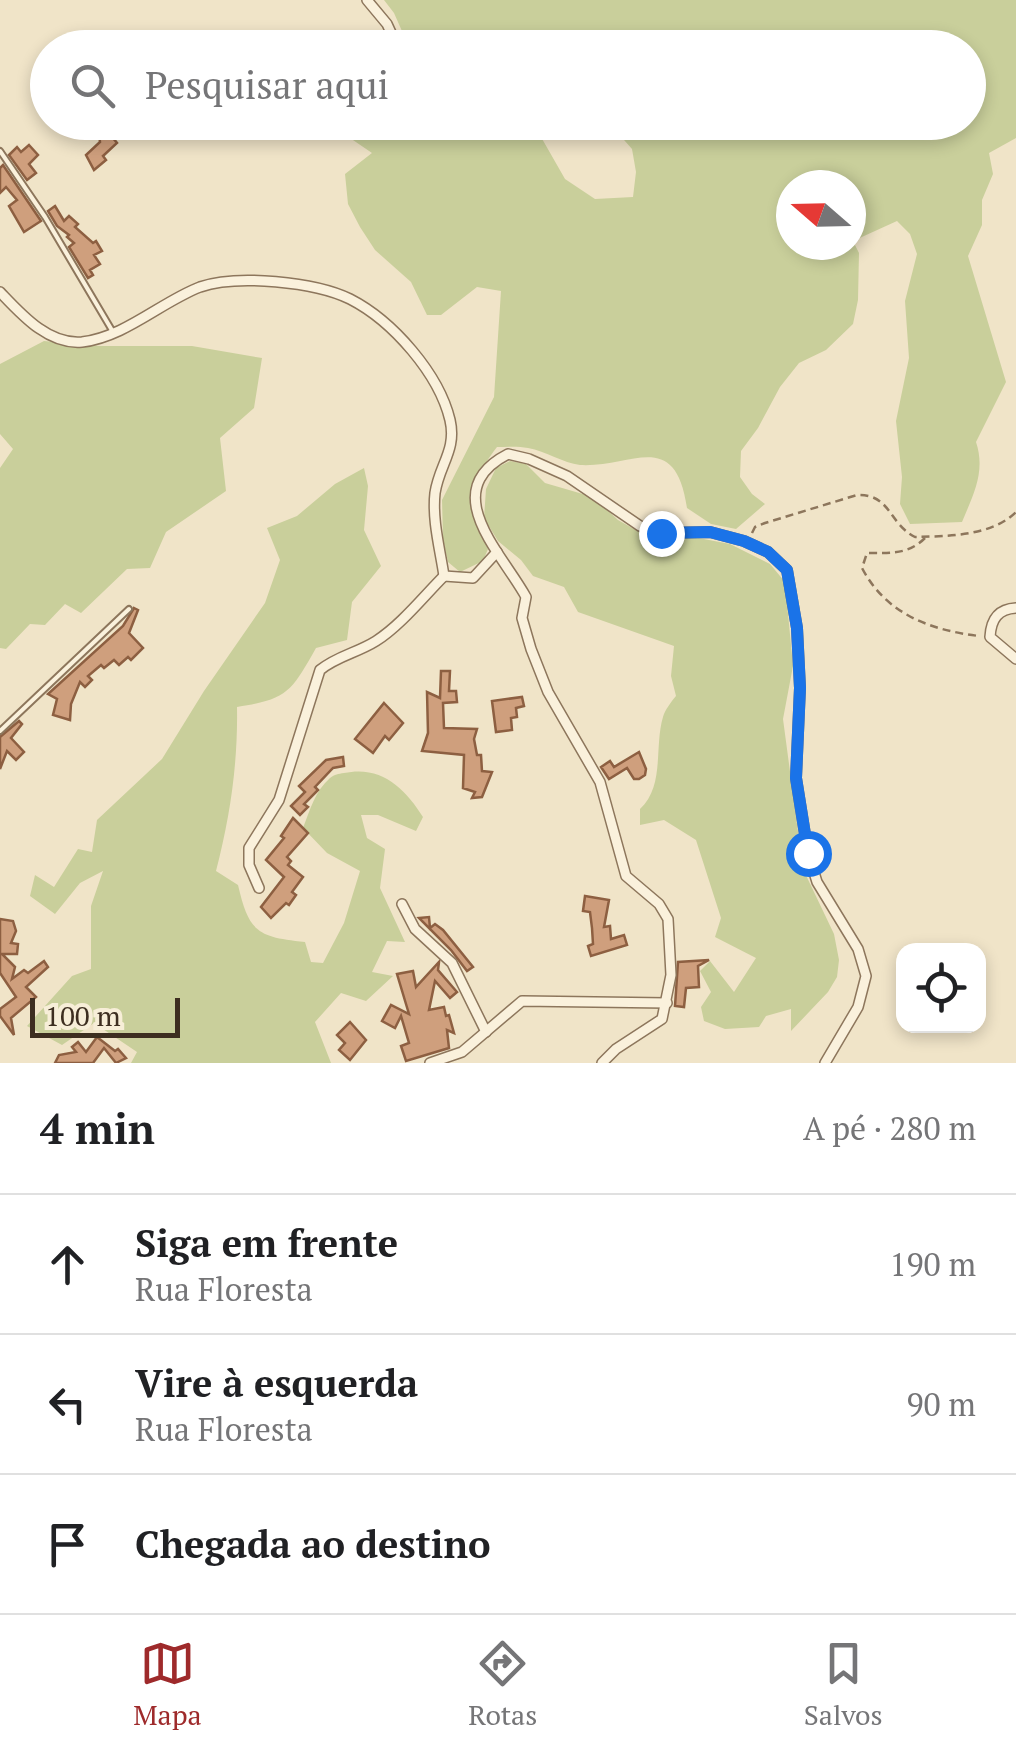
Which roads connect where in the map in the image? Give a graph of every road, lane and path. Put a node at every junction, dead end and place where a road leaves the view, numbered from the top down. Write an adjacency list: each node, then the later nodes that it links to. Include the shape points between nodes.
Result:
1 (368, 0): 2 (street)
2 (390, 30)
3 (0, 151): 5 (lane)
4 (0, 292): 5 (street, via 24,318 66,340)
5 (113, 332): 10 (street, via 198,288 242,279 331,293 364,308 409,347 440,388 453,442 435,496)
6 (1016, 512): 7 (path, via 990,530)
7 (926, 536): 8 (path, via 905,531 872,494 755,527); 13 (path, via 909,551 867,553 862,568 869,582 918,622)
8 (754, 545): 9 (street, via 710,532 661,533 640,526 567,476 508,454 490,464 478,486 476,515); 22 (street, via 787,570 800,688 796,778 808,853 866,976 858,1007)
9 (498, 552): 10 (street, via 473,578); 18 (street, via 526,597 522,618 548,692 600,782 626,876 668,920)
10 (444, 576): 16 (street, via 390,631 320,670 279,800 249,848)
11 (1016, 608): 13 (street, via 996,615)
12 (129, 609): 15 (lane)
13 (990, 637): 14 (street)
14 (1016, 659)
15 (0, 730)
16 (259, 888)
17 (402, 904): 19 (street, via 415,929 452,963)
18 (668, 1003): 19 (street, via 522,1000); 21 (street, via 662,1020)
19 (486, 1032): 20 (street, via 462,1052)
20 (430, 1063)
21 (602, 1063)
22 (826, 1063)

